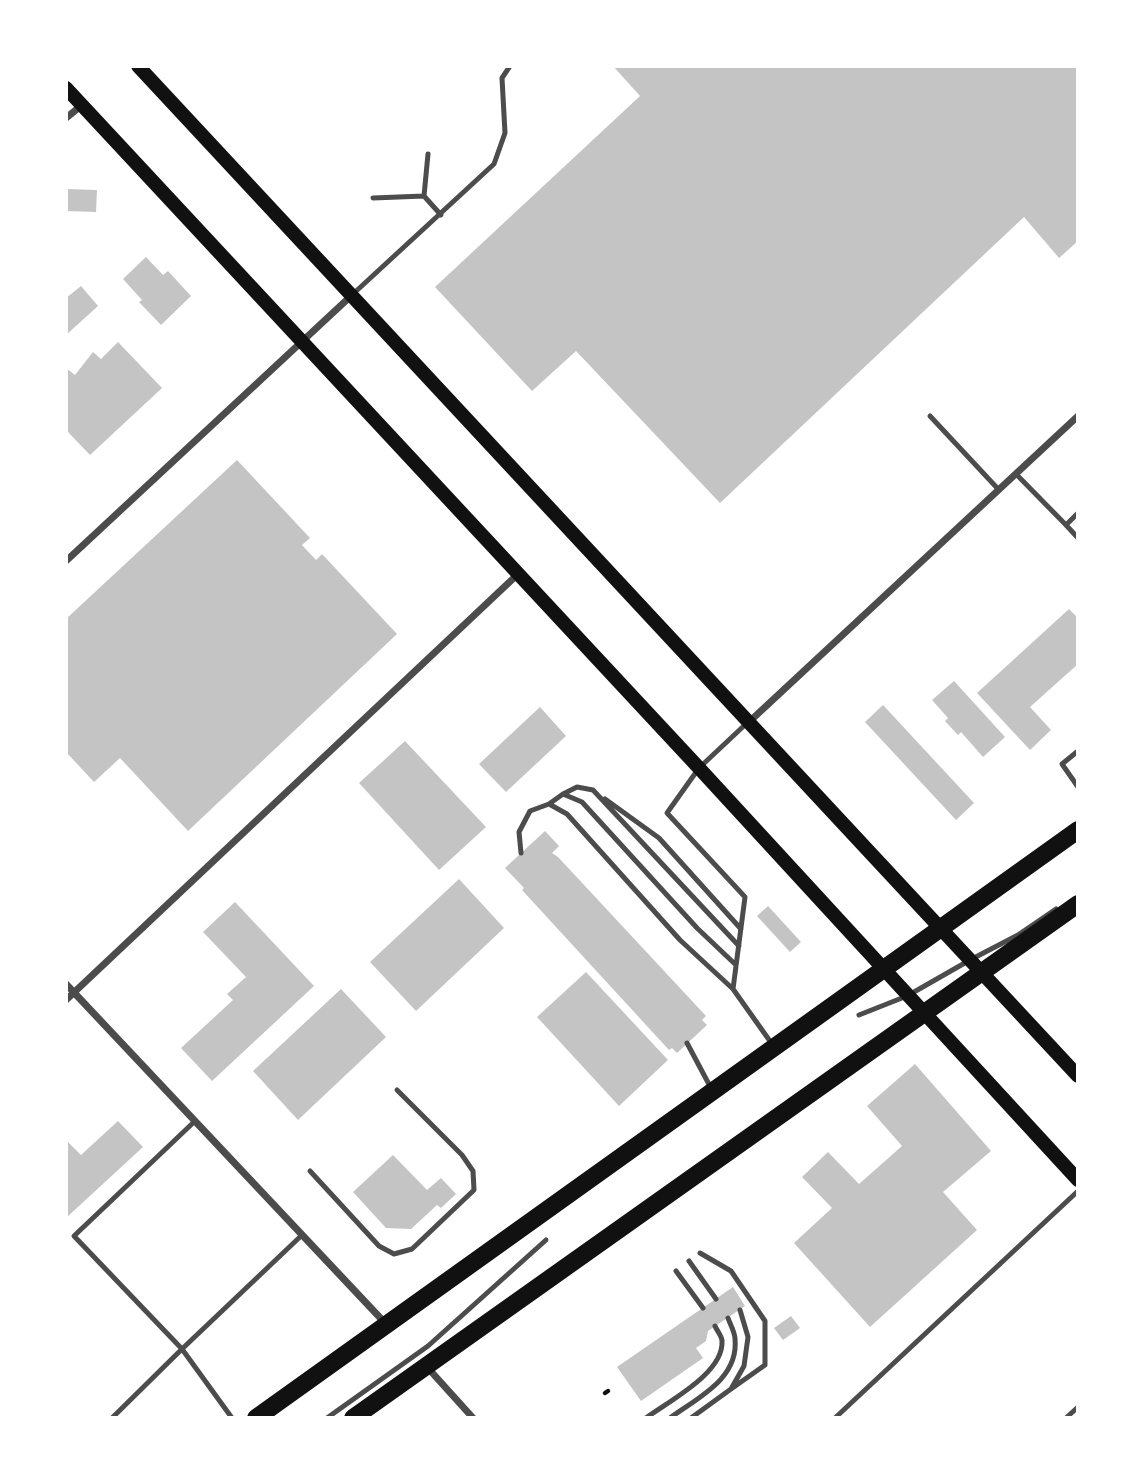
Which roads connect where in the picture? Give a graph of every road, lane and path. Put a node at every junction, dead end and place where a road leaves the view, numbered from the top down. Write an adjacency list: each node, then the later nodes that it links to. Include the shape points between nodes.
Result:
1 (138, 66): 10 (main road)
2 (510, 66): 9 (lane, via 502,78 505,133 494,164)
3 (66, 88): 4 (main road)
4 (82, 104): 5 (street); 11 (main road)
5 (66, 118)
6 (428, 155): 7 (lane)
7 (424, 197): 8 (lane); 9 (lane)
8 (373, 198)
9 (441, 215): 10 (lane)
10 (352, 295): 11 (street); 21 (main road)
11 (301, 343): 19 (street); 20 (main road)
12 (930, 416): 15 (lane)
13 (1077, 416): 14 (street)
14 (1016, 474): 15 (street); 17 (lane)
15 (999, 490): 21 (street)
16 (1077, 513): 17 (lane)
17 (1066, 525): 18 (lane)
18 (1077, 538)
19 (66, 561)
20 (519, 574): 23 (main road); 40 (street)
21 (749, 722): 23 (lane); 32 (main road)
22 (1077, 751): 24 (lane, via 1062,764)
23 (699, 768): 33 (lane, via 667,813 745,897); 37 (main road)
24 (1077, 787)
25 (593, 790): 26 (lane, via 577,787); 33 (lane, via 659,838); 34 (lane)
26 (563, 794): 27 (lane); 35 (lane, via 582,802 697,929)
27 (549, 804): 29 (lane, via 530,811 519,832); 39 (lane, via 567,814 680,940)
28 (1077, 830): 32 (main road)
29 (521, 853)
30 (1077, 904): 36 (main road)
31 (1058, 908): 36 (lane)
32 (939, 927): 36 (main road); 37 (main road)
33 (741, 929): 34 (lane)
34 (739, 946): 35 (lane)
35 (736, 965): 39 (lane)
36 (975, 965): 41 (lane); 43 (main road); 47 (main road)
37 (882, 969): 41 (main road); 46 (main road)
38 (66, 984): 40 (street)
39 (733, 989): 46 (lane)
40 (74, 993): 42 (street); 50 (street)
41 (907, 996): 43 (main road); 44 (lane)
42 (66, 1000)
43 (922, 1013): 52 (main road); 68 (main road)
44 (859, 1015)
45 (687, 1043): 49 (lane)
46 (774, 1046): 49 (main road)
47 (1077, 1076)
48 (397, 1090): 51 (lane, via 474,1171 474,1190 412,1249 394,1254 379,1246)
49 (713, 1090): 65 (main road)
50 (195, 1121): 54 (street); 55 (lane)
51 (310, 1171)
52 (1077, 1180)
53 (1077, 1191): 80 (lane)
54 (302, 1234): 65 (street); 67 (lane)
55 (74, 1236): 56 (lane); 67 (lane)
56 (66, 1238)
57 (546, 1240): 74 (lane, via 428,1346)
58 (700, 1253): 69 (lane, via 731,1271 765,1321 765,1365)
59 (689, 1261): 61 (lane)
60 (676, 1270): 62 (lane)
61 (716, 1299)
62 (703, 1308)
63 (740, 1310): 69 (lane, via 748,1337 744,1366)
64 (728, 1318): 78 (lane, via 736,1338 733,1361 720,1382)
65 (386, 1324): 73 (main road)
66 (715, 1326): 77 (lane, via 722,1340 719,1360)
67 (182, 1349): 71 (lane); 72 (lane)
68 (426, 1366): 75 (main road); 76 (street)
69 (731, 1390): 79 (lane)
70 (1077, 1407): 81 (lane)
71 (112, 1418)
72 (232, 1418)
73 (256, 1418)
74 (327, 1418)
75 (354, 1418)
76 (473, 1418)
77 (646, 1418)
78 (670, 1418)
79 (691, 1418)
80 (835, 1418)
81 (1066, 1418)

